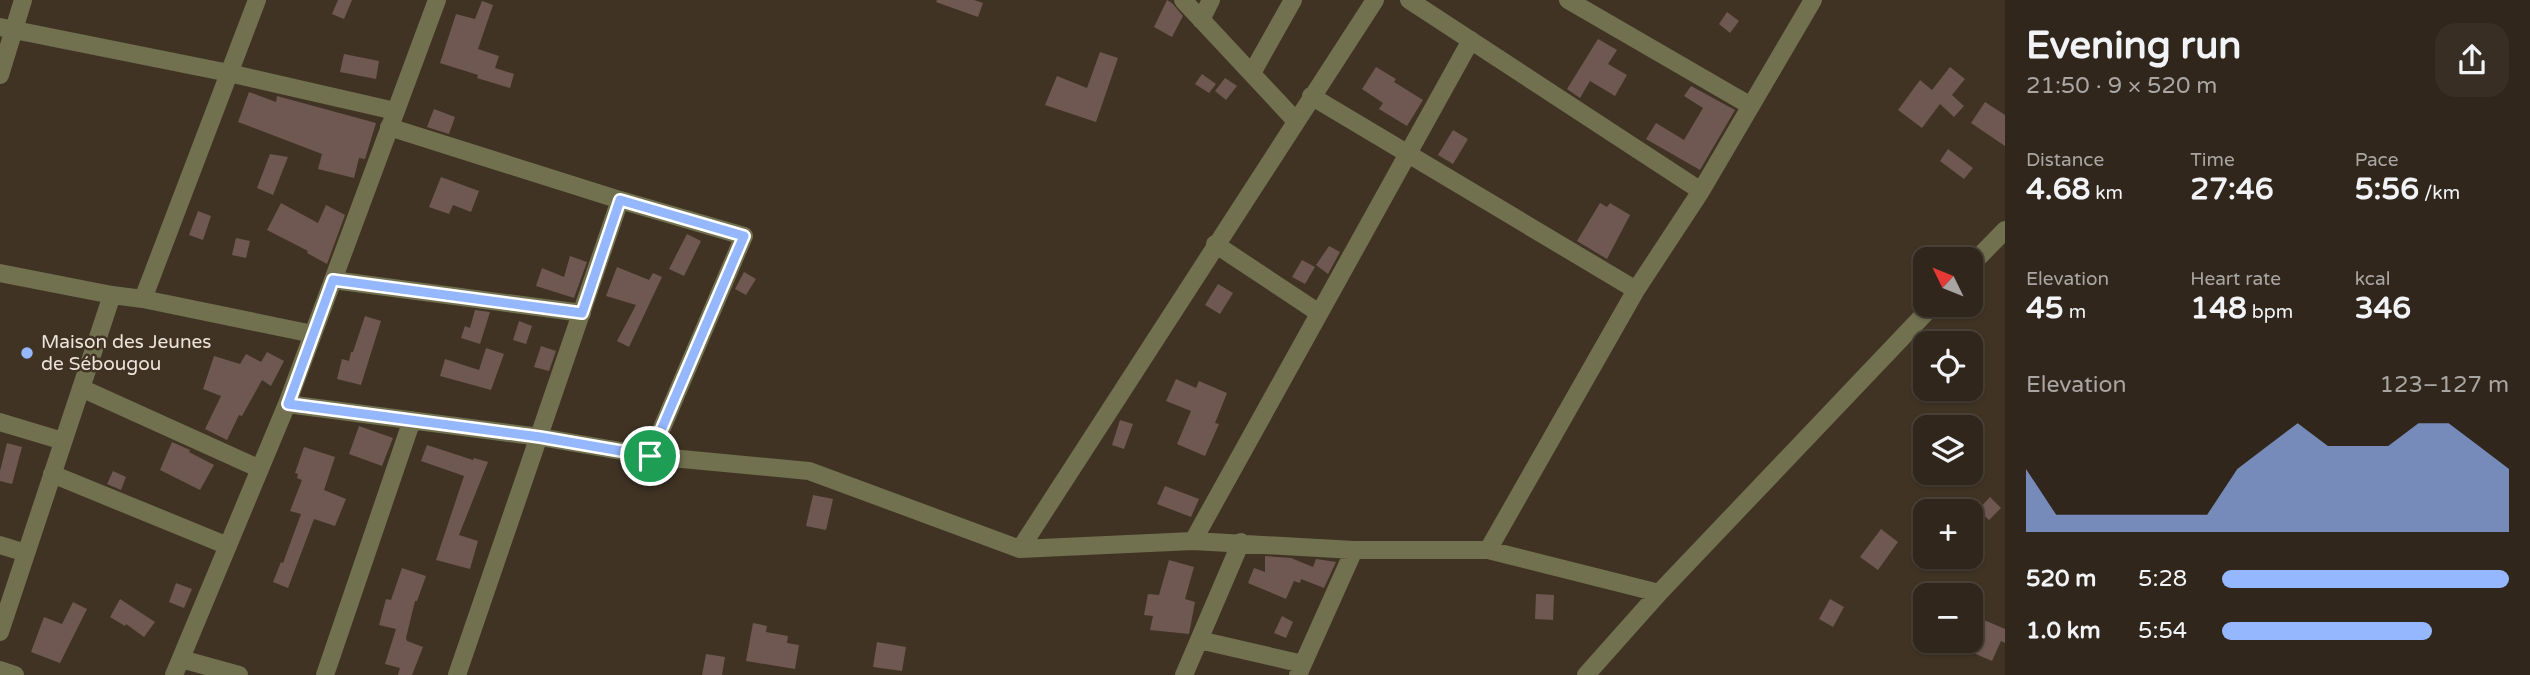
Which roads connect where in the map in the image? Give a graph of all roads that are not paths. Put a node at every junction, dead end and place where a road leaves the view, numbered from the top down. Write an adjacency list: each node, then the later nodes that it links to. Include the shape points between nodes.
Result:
1 (23, 0): 12 (street)
2 (257, 0): 14 (street)
3 (436, 0): 19 (street)
4 (1183, 0): 11 (street)
5 (1211, 0): 11 (street)
6 (1293, 0): 15 (street)
7 (1375, 0): 17 (street)
8 (1409, 0): 13 (street)
9 (1567, 0): 18 (street)
10 (1813, 0): 18 (street)
11 (1201, 20): 15 (street)
12 (7, 29): 14 (street); 16 (street)
13 (1471, 40): 21 (street); 22 (street)
14 (229, 73): 19 (street); 31 (street)
15 (1252, 73): 20 (street)
16 (0, 75)
17 (1311, 96): 20 (street); 21 (street)
18 (1751, 106): 22 (street)
19 (392, 119): 23 (street); 28 (street)
20 (1295, 120): 25 (street)
21 (1407, 153): 29 (street); 33 (street)
22 (1700, 191): 29 (street)
23 (620, 200): 32 (street); 42 (street, via 744,236)
24 (2005, 230): 26 (street)
25 (1215, 244): 33 (street); 49 (street)
26 (1983, 253)
27 (0, 273): 30 (street)
28 (333, 280): 32 (street); 35 (street)
29 (1636, 290): 51 (street)
30 (112, 295): 31 (street); 36 (street)
31 (143, 299): 35 (street)
32 (582, 313): 40 (street)
33 (1319, 313): 45 (street)
34 (1922, 317): 53 (street)
35 (313, 334): 37 (street)
36 (81, 388): 41 (street); 43 (street)
37 (288, 404): 38 (street); 43 (street)
38 (412, 420): 40 (street); 61 (street)
39 (0, 422): 41 (street)
40 (540, 437): 42 (street); 62 (street)
41 (63, 441): 44 (street)
42 (650, 456): 49 (street, via 809,471)
43 (260, 469): 48 (street)
44 (52, 474): 48 (street); 52 (street)
45 (1193, 541): 46 (street); 49 (street)
46 (1241, 542): 50 (street); 55 (street)
47 (0, 545): 52 (street)
48 (228, 546): 56 (street)
49 (1020, 549)
50 (1354, 550): 51 (street); 57 (street)
51 (1488, 550): 53 (street)
52 (26, 553): 54 (street)
53 (1659, 593): 64 (street)
54 (0, 632)
55 (1199, 640): 57 (street); 63 (street)
56 (177, 667): 60 (street)
57 (1300, 669)
58 (0, 670): 59 (street)
59 (15, 675)
60 (239, 675)
61 (325, 675)
62 (457, 675)
63 (1184, 675)
64 (1586, 675)

